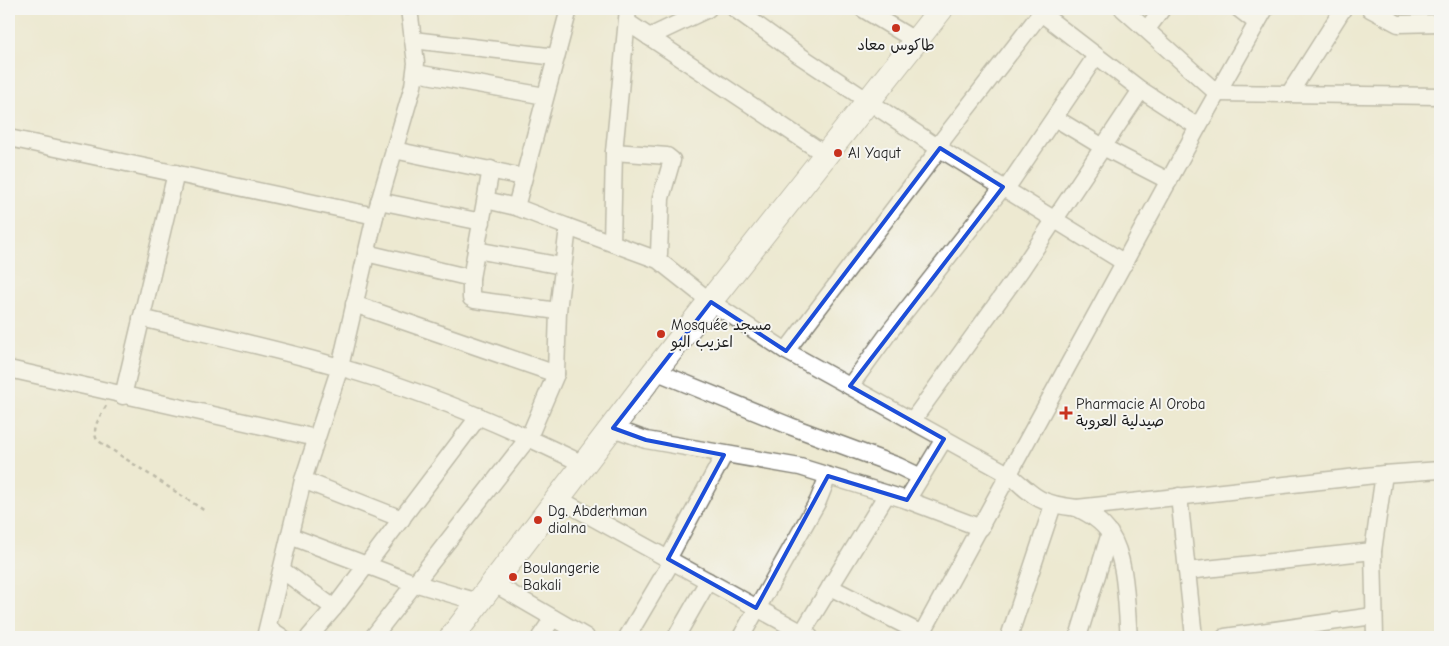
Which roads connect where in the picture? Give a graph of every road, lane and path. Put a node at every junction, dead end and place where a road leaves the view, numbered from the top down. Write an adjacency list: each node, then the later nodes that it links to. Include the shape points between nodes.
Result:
1 (336, 9): 13 (path, via 344,12)
2 (569, 9): 24 (street)
3 (708, 9): 20 (street)
4 (735, 9): 31 (street)
5 (863, 9): 22 (street)
6 (941, 9): 22 (main road)
7 (1123, 9): 19 (street)
8 (1162, 9): 19 (street)
9 (1239, 9): 16 (street)
10 (1342, 9): 28 (street)
11 (1370, 9): 18 (street)
12 (1408, 9): 18 (street)
13 (409, 10): 21 (street)
14 (1042, 11): 23 (street); 36 (street)
15 (627, 16): 20 (street); 38 (street)
16 (1261, 16): 27 (street)
17 (1440, 23): 18 (street)
18 (1398, 24)
19 (1147, 29): 27 (street)
20 (649, 37): 39 (street)
21 (413, 40): 24 (street); 25 (street)
22 (916, 41): 31 (main road)
23 (1096, 56): 26 (street); 32 (street)
24 (556, 57): 29 (street)
25 (416, 73): 29 (street); 37 (street)
26 (1141, 90): 33 (street); 35 (street)
27 (1217, 93): 28 (street); 33 (street)
28 (1289, 94): 30 (street)
29 (545, 96): 42 (street)
30 (1440, 96)
31 (868, 102): 36 (street); 39 (main road)
32 (1055, 118): 35 (street); 44 (street)
33 (1198, 127): 43 (street)
34 (9, 138): 41 (street)
35 (1103, 147): 43 (street); 48 (street)
36 (938, 148): 44 (street); 62 (street)
37 (394, 150): 40 (street); 47 (street)
38 (614, 152): 51 (street); 54 (street, via 667,156 672,160 661,198)
39 (826, 155): 58 (main road)
40 (491, 169): 42 (street); 45 (street)
41 (176, 173): 47 (street); 61 (street)
42 (524, 177): 46 (street)
43 (1169, 181): 55 (street)
44 (1004, 188): 48 (street); 67 (street)
45 (486, 200): 46 (street); 49 (street)
46 (516, 207): 50 (street)
47 (377, 208): 49 (street); 53 (street)
48 (1054, 220): 55 (street); 70 (street)
49 (482, 222): 52 (street)
50 (568, 227): 51 (street); 56 (street)
51 (612, 242): 58 (street, via 658,260)
52 (476, 250): 56 (street); 57 (street)
53 (366, 253): 57 (street); 59 (street)
54 (659, 254)
55 (1125, 263): 79 (street)
56 (562, 266): 60 (street)
57 (471, 278): 60 (street, via 471,298 475,300)
58 (710, 302): 62 (street); 65 (main road)
59 (354, 304): 63 (street); 66 (street)
60 (558, 310): 66 (street)
61 (141, 318): 63 (street); 68 (street)
62 (786, 351): 67 (street)
63 (340, 367): 69 (street); 73 (street)
64 (9, 369): 68 (street)
65 (655, 371): 71 (main road); 81 (street, via 898,466)
66 (556, 374): 72 (street)
67 (850, 386): 70 (street)
68 (118, 395): 73 (street); 89 (path, via 95,426 97,440)
69 (478, 416): 72 (street); 90 (street)
70 (912, 420): 74 (street)
71 (613, 428): 75 (street, via 646,440); 76 (main road)
72 (529, 437): 76 (street); 100 (street)
73 (316, 438): 82 (street)
74 (944, 438): 79 (street); 81 (street)
75 (724, 455): 80 (street, via 800,467); 95 (street)
76 (585, 465): 85 (main road)
77 (1440, 470): 78 (street)
78 (1384, 474): 84 (street); 94 (street)
79 (1010, 475): 87 (street, via 1036,499); 91 (street)
80 (828, 476): 83 (street); 105 (street, via 818,501)
81 (921, 478): 86 (street)
82 (303, 480): 90 (street); 93 (street)
83 (887, 494): 86 (street); 102 (street)
84 (1179, 496): 88 (street); 98 (street)
85 (559, 499): 95 (street); 101 (main road)
86 (907, 500): 91 (street)
87 (1053, 505): 88 (street); 122 (street)
88 (1076, 508): 92 (street, via 1096,518)
89 (205, 511)
90 (402, 518): 96 (street)
91 (980, 528): 110 (street)
92 (1110, 533): 123 (street); 124 (street, via 1119,557)
93 (290, 536): 96 (street); 97 (street)
94 (1373, 551): 98 (street); 106 (street)
95 (670, 560): 99 (street); 119 (street)
96 (366, 566): 100 (street); 104 (street)
97 (282, 570): 104 (street); 109 (street)
98 (1187, 571): 125 (street)
99 (708, 581): 105 (street); 120 (street)
100 (414, 583): 103 (street); 115 (street)
101 (493, 583): 103 (main road); 107 (street)
102 (830, 587): 110 (street); 111 (street)
103 (478, 602): 116 (main road)
104 (334, 608): 114 (street)
105 (756, 608): 111 (street); 121 (street)
106 (1373, 616): 108 (street); 127 (street)
107 (552, 618): 117 (street); 118 (street)
108 (1311, 631): 112 (street)
109 (266, 632): 113 (street)
110 (926, 633)
111 (806, 635)
112 (1253, 635): 126 (street)
113 (282, 637)
114 (309, 637)
115 (373, 637)
116 (452, 637)
117 (540, 637)
118 (586, 637)
119 (626, 637)
120 (676, 637)
121 (741, 637)
122 (1009, 637)
123 (1078, 637)
124 (1129, 637)
125 (1194, 637)
126 (1225, 637)
127 (1375, 637)

